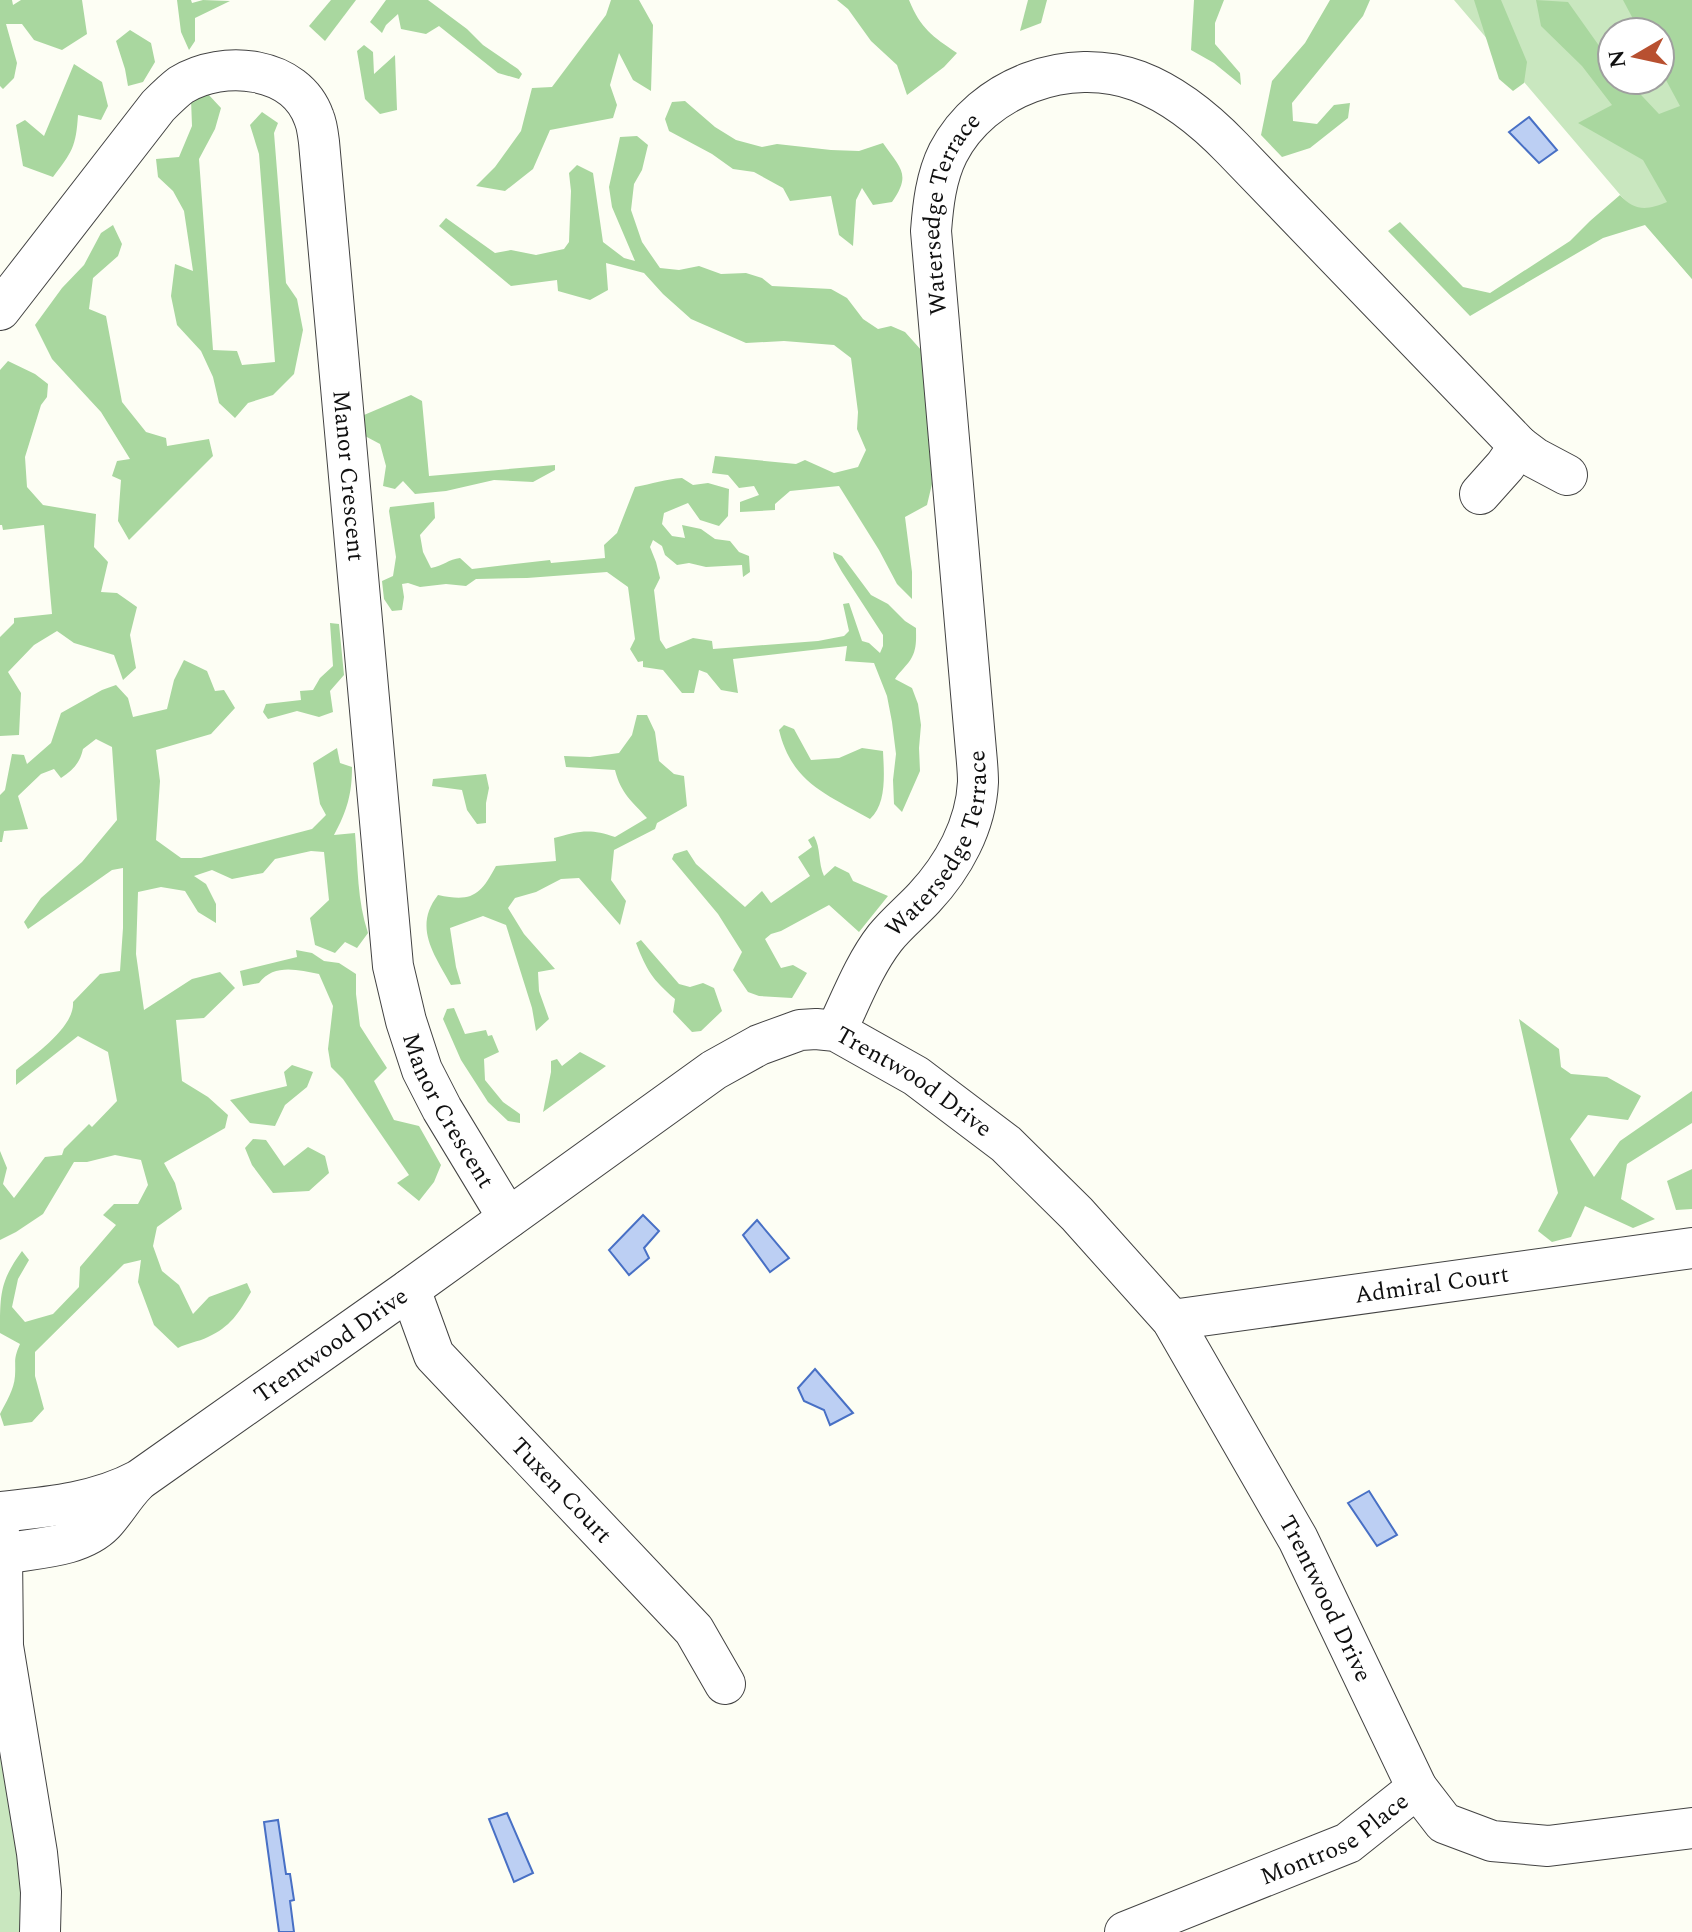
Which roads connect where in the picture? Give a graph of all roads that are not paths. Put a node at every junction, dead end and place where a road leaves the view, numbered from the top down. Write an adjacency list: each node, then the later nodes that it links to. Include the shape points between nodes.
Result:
1 (10, 297): 2 (street, Manor Crescent); 7 (street, Manor Crescent, via 158,106 181,86 231,70 258,72 279,78 314,116 393,966 422,1070)
2 (0, 319)
3 (1519, 446): 4 (street, Watersedge Terrace); 5 (street); 6 (street, Watersedge Terrace, via 1202,118 1165,94 1127,77 1070,72 1026,84 977,115 947,156 931,231 978,784 972,817 956,855 943,877 884,939)
4 (1567, 475)
5 (1480, 494)
6 (836, 1031): 7 (street, Trentwood Drive, via 800,1030 714,1070); 10 (street, Trentwood Drive, via 916,1076 1006,1144)
7 (508, 1218): 9 (street, Trentwood Drive)
8 (1692, 1248): 10 (street, Admiral Court)
9 (410, 1289): 11 (street, Trentwood Drive); 14 (street, Tuxen Court, via 434,1355 694,1630)
10 (1172, 1320): 15 (street, Trentwood Drive, via 1298,1539)
11 (139, 1480): 12 (street, Trentwood Drive, via 80,1502); 13 (street, Trentwood Drive, via 104,1524 88,1534 68,1542)
12 (0, 1512)
13 (1, 1546): 18 (street, via 3,1646 37,1853)
14 (725, 1684)
15 (1417, 1788): 16 (street, Montrose Place, via 1444,1823 1492,1841 1548,1846); 17 (street, Montrose Place, via 1348,1843)
16 (1692, 1828)
17 (1141, 1928)
18 (40, 1932)

